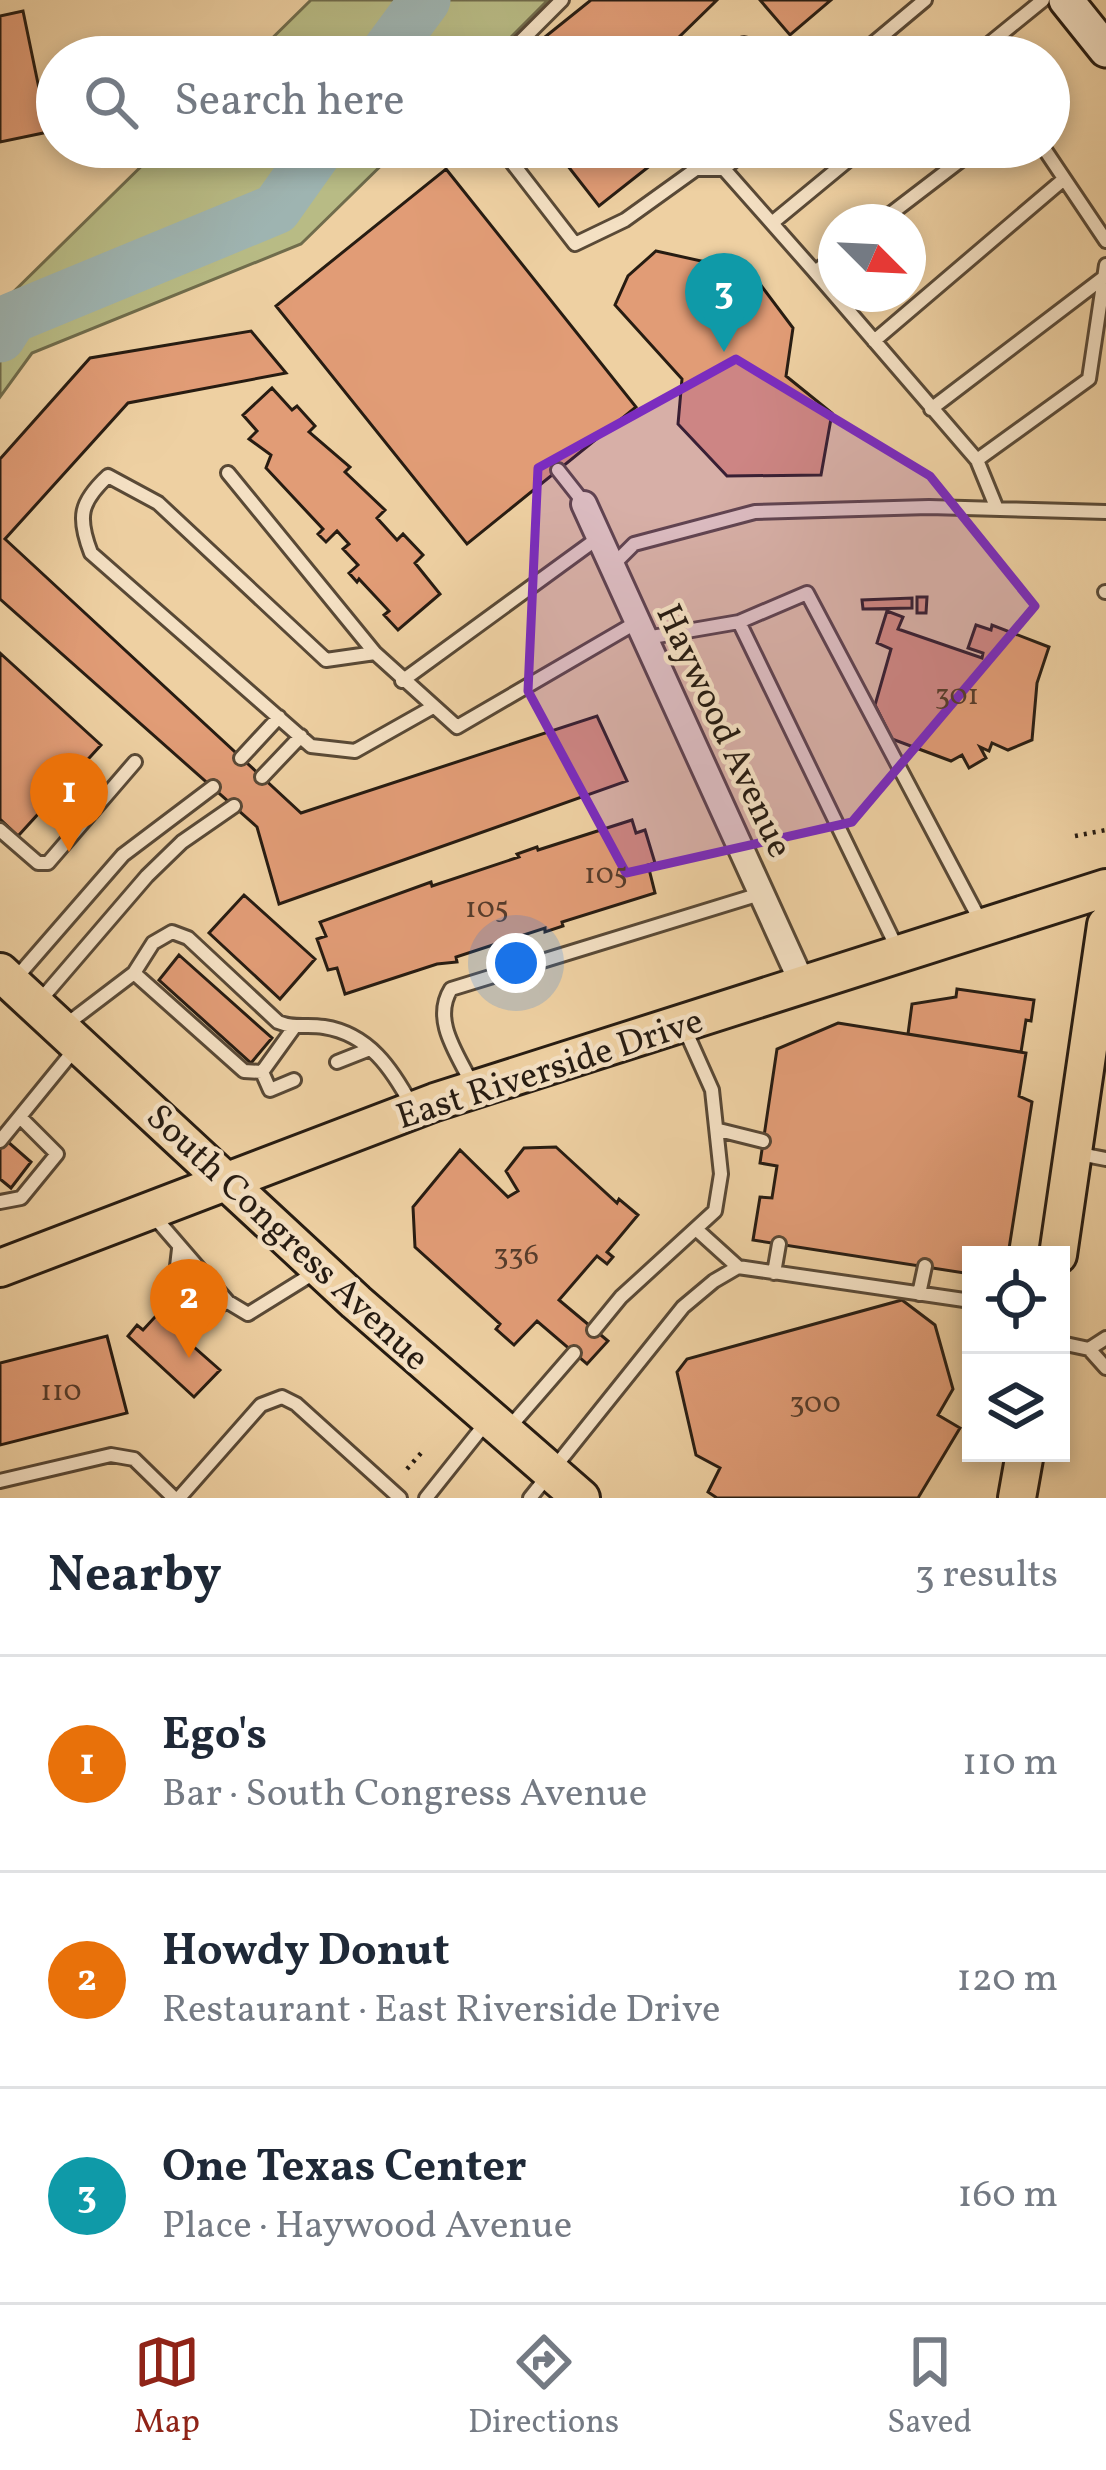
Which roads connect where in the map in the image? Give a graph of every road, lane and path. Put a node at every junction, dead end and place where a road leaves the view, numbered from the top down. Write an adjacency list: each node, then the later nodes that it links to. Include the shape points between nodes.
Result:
1 (562, 0): 5 (lane)
2 (925, 0): 6 (lane)
3 (1043, 0): 7 (lane)
4 (1066, 0): 8 (main road)
5 (526, 36)
6 (882, 36)
7 (999, 36)
8 (1106, 50)
9 (516, 168): 10 (lane, via 575,244)
10 (706, 168)
11 (729, 168): 17 (lane)
12 (839, 168): 17 (lane)
13 (951, 168): 16 (lane)
14 (1056, 168): 15 (lane)
15 (1064, 179): 18 (lane); 22 (lane)
16 (904, 204)
17 (772, 223): 21 (lane)
18 (1106, 241)
19 (818, 270): 21 (lane)
20 (1105, 271): 23 (lane); 24 (lane, via 1089,379)
21 (815, 272): 22 (lane)
22 (874, 341): 23 (lane)
23 (931, 409): 24 (lane)
24 (977, 460): 28 (lane)
25 (558, 470): 27 (lane)
26 (228, 473): 34 (lane)
27 (584, 504): 30 (street, Haywood Avenue)
28 (997, 509): 29 (lane); 31 (lane, via 755,512 634,544)
29 (1106, 512)
30 (598, 538): 31 (street, Haywood Avenue); 35 (lane)
31 (611, 566): 33 (street, Haywood Avenue)
32 (740, 622): 33 (lane); 52 (lane, via 808,593); 53 (lane)
33 (641, 630): 36 (lane, via 457,727); 50 (street, Haywood Avenue)
34 (374, 652): 35 (lane); 37 (lane, via 326,660 158,503 108,476 86,496 82,529 92,553)
35 (402, 681): 36 (lane)
36 (433, 706): 38 (lane, via 355,751 311,746)
37 (279, 717): 38 (lane); 39 (lane)
38 (301, 736): 41 (lane)
39 (241, 758)
40 (135, 762): 44 (lane, via 47,863)
41 (262, 777)
42 (213, 787): 47 (lane)
43 (234, 806): 48 (lane)
44 (0, 830)
45 (1106, 830): 46 (path)
46 (1075, 836)
47 (122, 855): 48 (lane); 56 (lane)
48 (147, 875): 56 (lane)
49 (1106, 889): 52 (main road, East Riverside Drive)
50 (761, 893): 55 (street, Haywood Avenue); 64 (lane, via 451,989 443,1023)
51 (1106, 925): 63 (main road)
52 (984, 927): 53 (main road, East Riverside Drive)
53 (900, 954): 55 (main road, East Riverside Drive)
54 (134, 974): 56 (lane); 58 (lane, via 153,943 172,932); 61 (lane, via 244,1071)
55 (803, 985): 57 (main road, East Riverside Drive)
56 (38, 1006): 66 (lane); 71 (main road, South Congress Avenue)
57 (682, 1024): 64 (main road, East Riverside Drive); 67 (lane, via 712,1090)
58 (293, 1029): 59 (lane, via 340,1029); 61 (lane)
59 (370, 1049): 60 (lane); 65 (lane, via 386,1060)
60 (338, 1062)
61 (262, 1072): 62 (lane, via 270,1090)
62 (294, 1080)
63 (1095, 1080): 70 (main road)
64 (475, 1090): 65 (main road, East Riverside Drive)
65 (414, 1110): 71 (main road, East Riverside Drive)
66 (20, 1117): 68 (lane); 72 (lane, via 57,1154 21,1198)
67 (719, 1130): 69 (lane); 74 (lane, via 716,1211)
68 (0, 1141)
69 (763, 1142)
70 (1089, 1156): 76 (main road)
71 (224, 1180): 73 (main road, East Riverside Drive); 81 (main road, South Congress Avenue)
72 (0, 1202)
73 (148, 1210): 77 (lane); 80 (main road, East Riverside Drive)
74 (696, 1229): 79 (lane); 88 (lane)
75 (779, 1244): 82 (lane)
76 (1061, 1246)
77 (179, 1249): 83 (lane); 86 (lane)
78 (925, 1266): 84 (lane)
79 (738, 1267): 82 (lane); 99 (lane, via 683,1307)
80 (0, 1268)
81 (321, 1269): 86 (lane, via 248,1314); 94 (main road, South Congress Avenue)
82 (774, 1273): 84 (lane)
83 (182, 1288)
84 (919, 1294): 85 (lane)
85 (962, 1300)
86 (228, 1302): 87 (lane)
87 (201, 1305)
88 (594, 1330)
89 (1106, 1338): 91 (lane)
90 (1070, 1345): 91 (lane)
91 (1089, 1349): 93 (lane)
92 (574, 1353): 94 (lane)
93 (1106, 1368)
94 (498, 1425): 99 (main road, South Congress Avenue); 102 (lane)
95 (422, 1452): 97 (path)
96 (1023, 1462): 104 (main road)
97 (407, 1469)
98 (0, 1481): 100 (lane, via 111,1455 134,1459)
99 (540, 1484): 103 (main road, South Congress Avenue)
100 (177, 1498): 101 (lane, via 262,1405 282,1397)
101 (400, 1498)
102 (426, 1498)
103 (581, 1498)
104 (1017, 1498)

